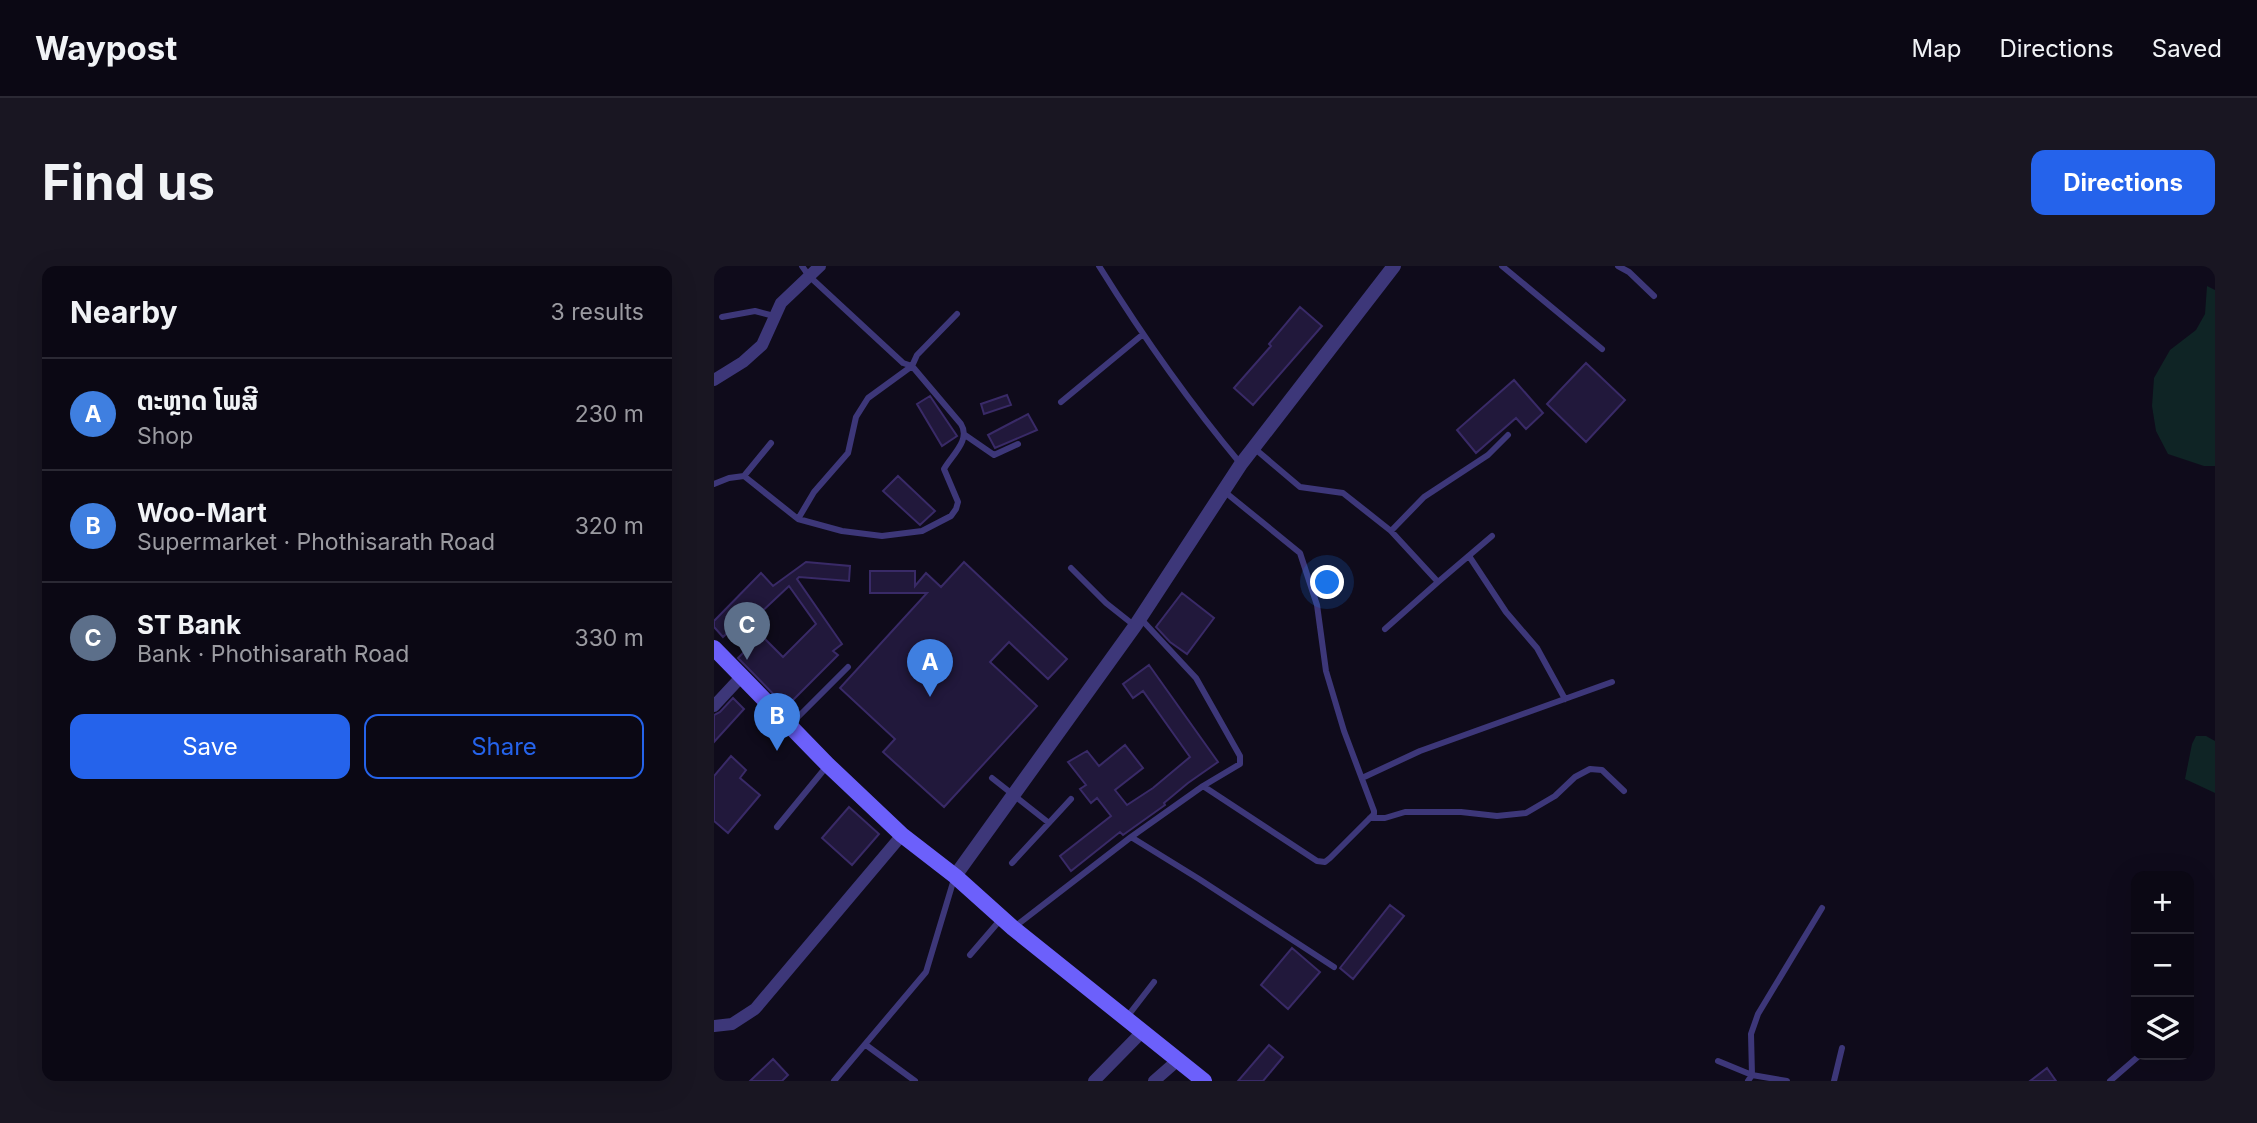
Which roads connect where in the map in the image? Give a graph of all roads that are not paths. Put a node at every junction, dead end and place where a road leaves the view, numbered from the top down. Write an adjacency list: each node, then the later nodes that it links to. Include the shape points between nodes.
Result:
1 (820, 266): 6 (street)
2 (1099, 266): 11 (lane)
3 (1394, 266): 20 (street)
4 (1502, 266): 12 (lane)
5 (1618, 266): 7 (lane)
6 (806, 271): 9 (street); 13 (lane, via 903,363)
7 (1654, 296)
8 (957, 314): 13 (lane)
9 (774, 316): 10 (lane, via 755,311); 14 (street, via 762,345)
10 (722, 317)
11 (1142, 335): 15 (lane); 21 (lane)
12 (1602, 349)
13 (912, 366): 16 (lane, via 961,424); 25 (lane, via 868,398 856,417 848,453 814,492)
14 (714, 380)
15 (1061, 402)
16 (965, 435): 19 (lane, via 994,455); 25 (lane, via 944,469 958,502 956,509 922,531 882,536)
17 (1508, 435): 26 (lane, via 1488,455 1424,497)
18 (771, 443): 22 (lane)
19 (1018, 444)
20 (1254, 448): 21 (street); 26 (lane, via 1300,487 1343,493)
21 (1241, 464): 24 (street)
22 (744, 476): 23 (lane); 25 (lane)
23 (714, 484)
24 (1223, 491): 31 (street); 42 (lane, via 1300,553 1317,605 1326,671)
25 (798, 519)
26 (1391, 531): 30 (lane)
27 (1492, 536): 28 (lane)
28 (1469, 556): 30 (lane); 37 (lane, via 1506,612 1537,648)
29 (1071, 568): 31 (lane, via 1105,603)
30 (1438, 582): 32 (lane)
31 (1137, 622): 43 (lane, via 1196,678 1240,756 1240,764); 45 (street)
32 (1385, 629)
33 (714, 648): 35 (main road)
34 (848, 667): 39 (lane)
35 (741, 677): 38 (street); 39 (main road)
36 (1612, 682): 37 (lane)
37 (1565, 699): 42 (lane, via 1420,751)
38 (714, 706)
39 (790, 725): 40 (main road)
40 (828, 765): 49 (lane); 50 (main road)
41 (992, 778): 45 (lane)
42 (1362, 778): 47 (lane, via 1374,811)
43 (1203, 786): 47 (lane, via 1317,861 1325,862); 51 (lane)
44 (1624, 791): 47 (lane, via 1602,770 1590,769 1526,813 1405,812)
45 (1013, 796): 48 (lane); 53 (street)
46 (1071, 799): 48 (lane)
47 (1370, 818)
48 (1049, 824): 52 (lane)
49 (777, 827)
50 (902, 835): 53 (main road); 60 (street, via 755,1009 732,1024)
51 (1130, 837): 55 (lane); 57 (lane)
52 (1012, 863)
53 (955, 876): 55 (main road); 62 (lane, via 926,972)
54 (1822, 908): 67 (lane, via 1758,1014 1751,1034)
55 (1007, 923): 56 (lane); 59 (main road)
56 (970, 956)
57 (1335, 967)
58 (1154, 982): 59 (lane)
59 (1126, 1019): 61 (main road)
60 (714, 1026)
61 (1142, 1032): 64 (main road); 70 (street)
62 (866, 1045): 68 (lane); 69 (lane)
63 (1842, 1048): 74 (lane)
64 (1178, 1060): 71 (street); 72 (main road)
65 (2134, 1060): 75 (lane)
66 (1718, 1061): 67 (lane)
67 (1750, 1078): 73 (lane)
68 (834, 1081)
69 (915, 1081)
70 (1094, 1081)
71 (1154, 1081)
72 (1204, 1081)
73 (1787, 1081)
74 (1834, 1081)
75 (2110, 1081)

